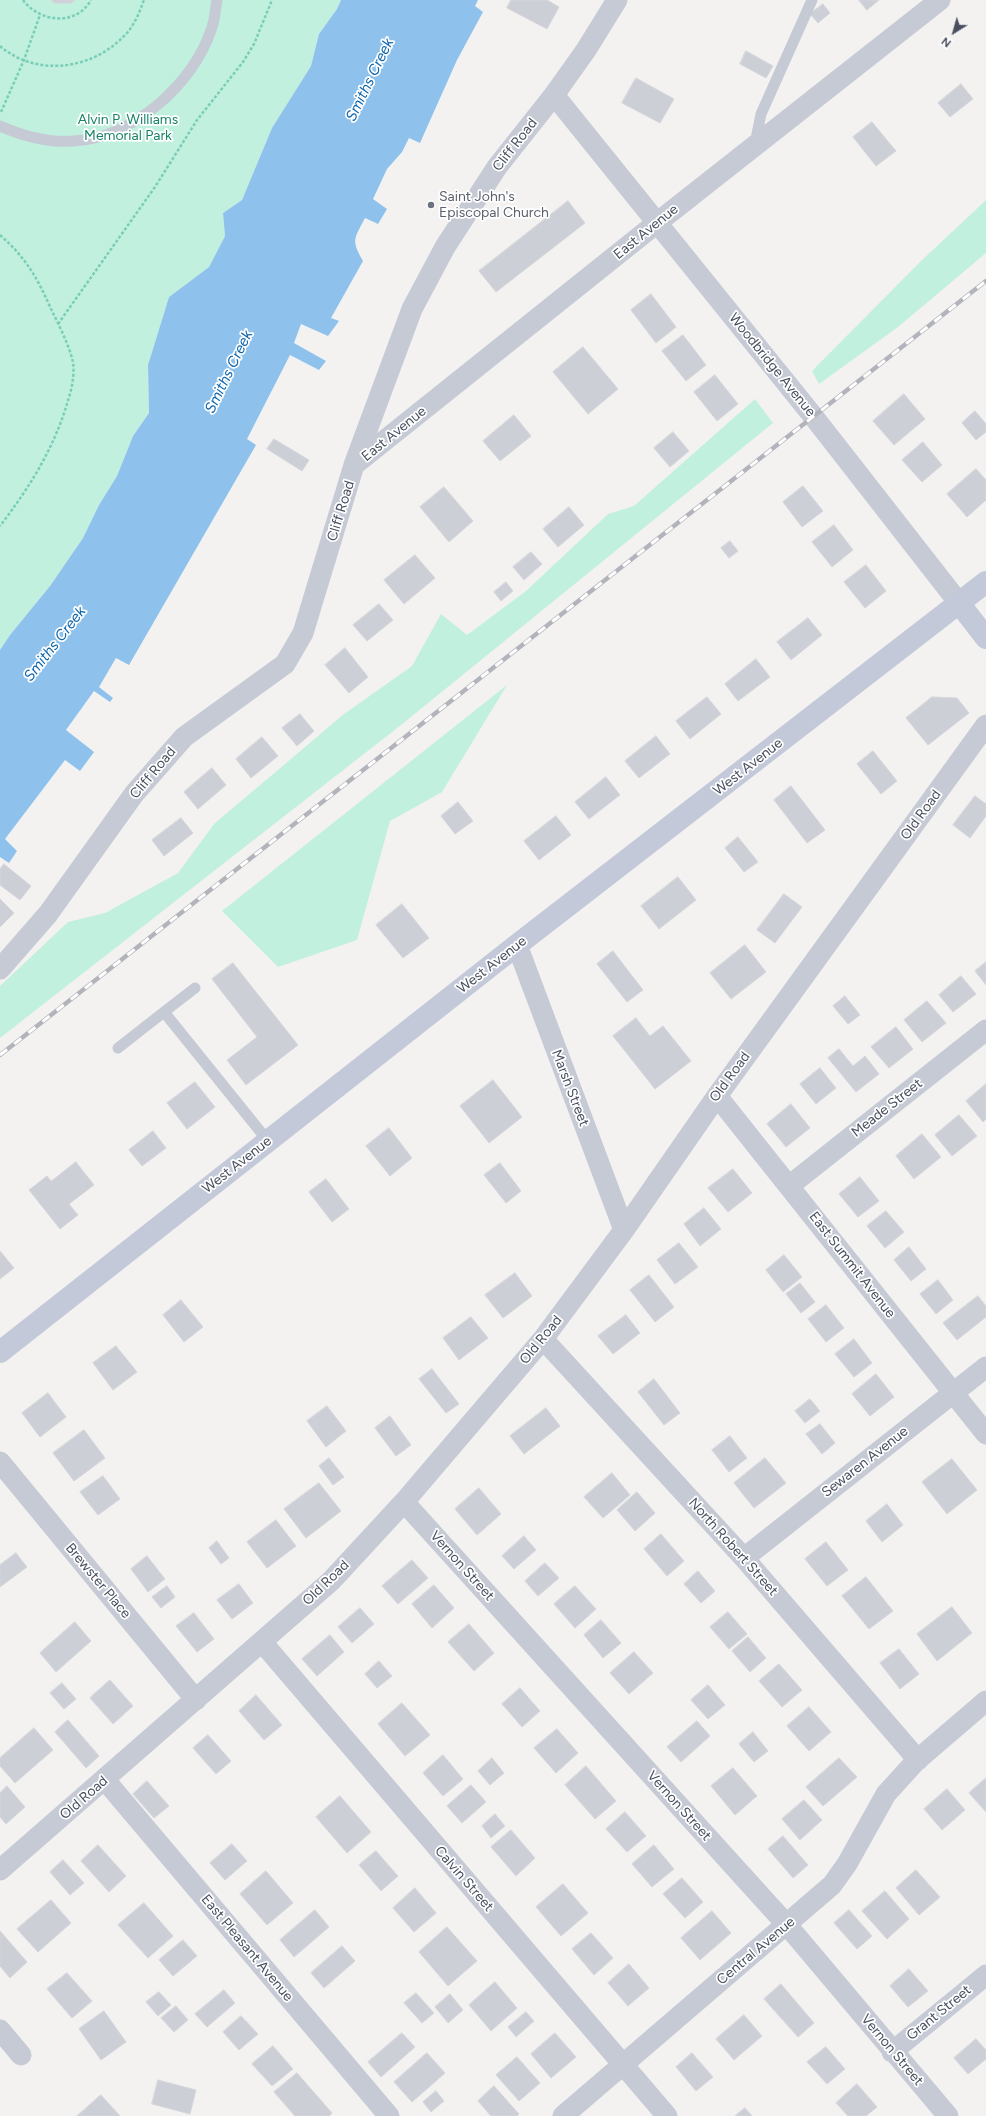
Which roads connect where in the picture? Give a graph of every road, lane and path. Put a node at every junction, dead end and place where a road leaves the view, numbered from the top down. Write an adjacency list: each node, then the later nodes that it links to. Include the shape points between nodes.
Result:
1 (23, 0): 9 (path)
2 (91, 0): 9 (path, via 78,13 66,18 53,19)
3 (144, 0): 11 (path, via 137,19 124,37 95,58 67,66 45,66)
4 (217, 0): 14 (lane, via 211,30 197,60 177,88 143,116 109,134 74,141 37,139)
5 (272, 0): 18 (path, via 254,44 243,62 197,120 155,188)
6 (617, 0): 12 (street, Cliff Road)
7 (812, 0): 15 (lane, via 761,114)
8 (940, 0): 15 (street, East Avenue)
9 (40, 15): 11 (path)
10 (0, 46): 11 (path)
11 (24, 60): 13 (path)
12 (554, 95): 16 (street, Woodbridge Avenue); 19 (street, Cliff Road, via 497,167 445,247 412,309)
13 (0, 114)
14 (0, 126)
15 (754, 146): 16 (street, East Avenue)
16 (658, 222): 19 (street, East Avenue); 22 (street, Woodbridge Avenue)
17 (0, 235): 18 (path, via 19,252 37,276)
18 (58, 324): 20 (path, via 73,362 74,378 70,394 56,437 34,480)
19 (354, 466): 26 (street, Cliff Road, via 303,633 285,664 184,736 134,794 48,914)
20 (0, 526)
21 (986, 582): 22 (street, West Avenue)
22 (959, 603): 23 (street, Woodbridge Avenue); 25 (street, West Avenue)
23 (986, 638)
24 (986, 725): 31 (street, Old Road)
25 (517, 945): 32 (street, West Avenue); 34 (street, Marsh Street)
26 (0, 969)
27 (195, 988): 28 (lane)
28 (164, 1012): 30 (lane); 32 (lane)
29 (986, 1030): 33 (street, Meade Street)
30 (118, 1048)
31 (717, 1096): 33 (street, East Summit Avenue); 34 (street, Old Road)
32 (268, 1141): 36 (street, West Avenue)
33 (789, 1186): 38 (street, East Summit Avenue)
34 (624, 1230): 35 (street, Old Road)
35 (543, 1339): 41 (street, Old Road); 42 (street, North Robert Street)
36 (0, 1352)
37 (986, 1367): 38 (street, Sewaren Avenue)
38 (953, 1392): 39 (street, East Summit Avenue); 42 (street, Sewaren Avenue)
39 (986, 1434)
40 (0, 1462): 44 (street, Brewster Place)
41 (404, 1502): 43 (street, Old Road, via 331,1581); 49 (street, Vernon Street)
42 (744, 1558): 46 (street, North Robert Street)
43 (262, 1642): 44 (street, Old Road); 54 (street, Calvin Street)
44 (196, 1700): 47 (street, Old Road)
45 (986, 1701): 46 (street, Central Avenue)
46 (918, 1760): 49 (street, Central Avenue, via 886,1794 847,1864 832,1885)
47 (105, 1780): 48 (street, Old Road); 55 (street, East Pleasant Avenue)
48 (0, 1870)
49 (787, 1925): 52 (street, Vernon Street); 54 (street, Central Avenue)
50 (986, 1975): 52 (street, Grant Street)
51 (0, 2030): 53 (street)
52 (892, 2052): 58 (street, Vernon Street)
53 (21, 2056)
54 (623, 2064): 56 (street, Central Avenue); 57 (street, Calvin Street)
55 (389, 2116)
56 (562, 2116)
57 (667, 2116)
58 (948, 2116)

